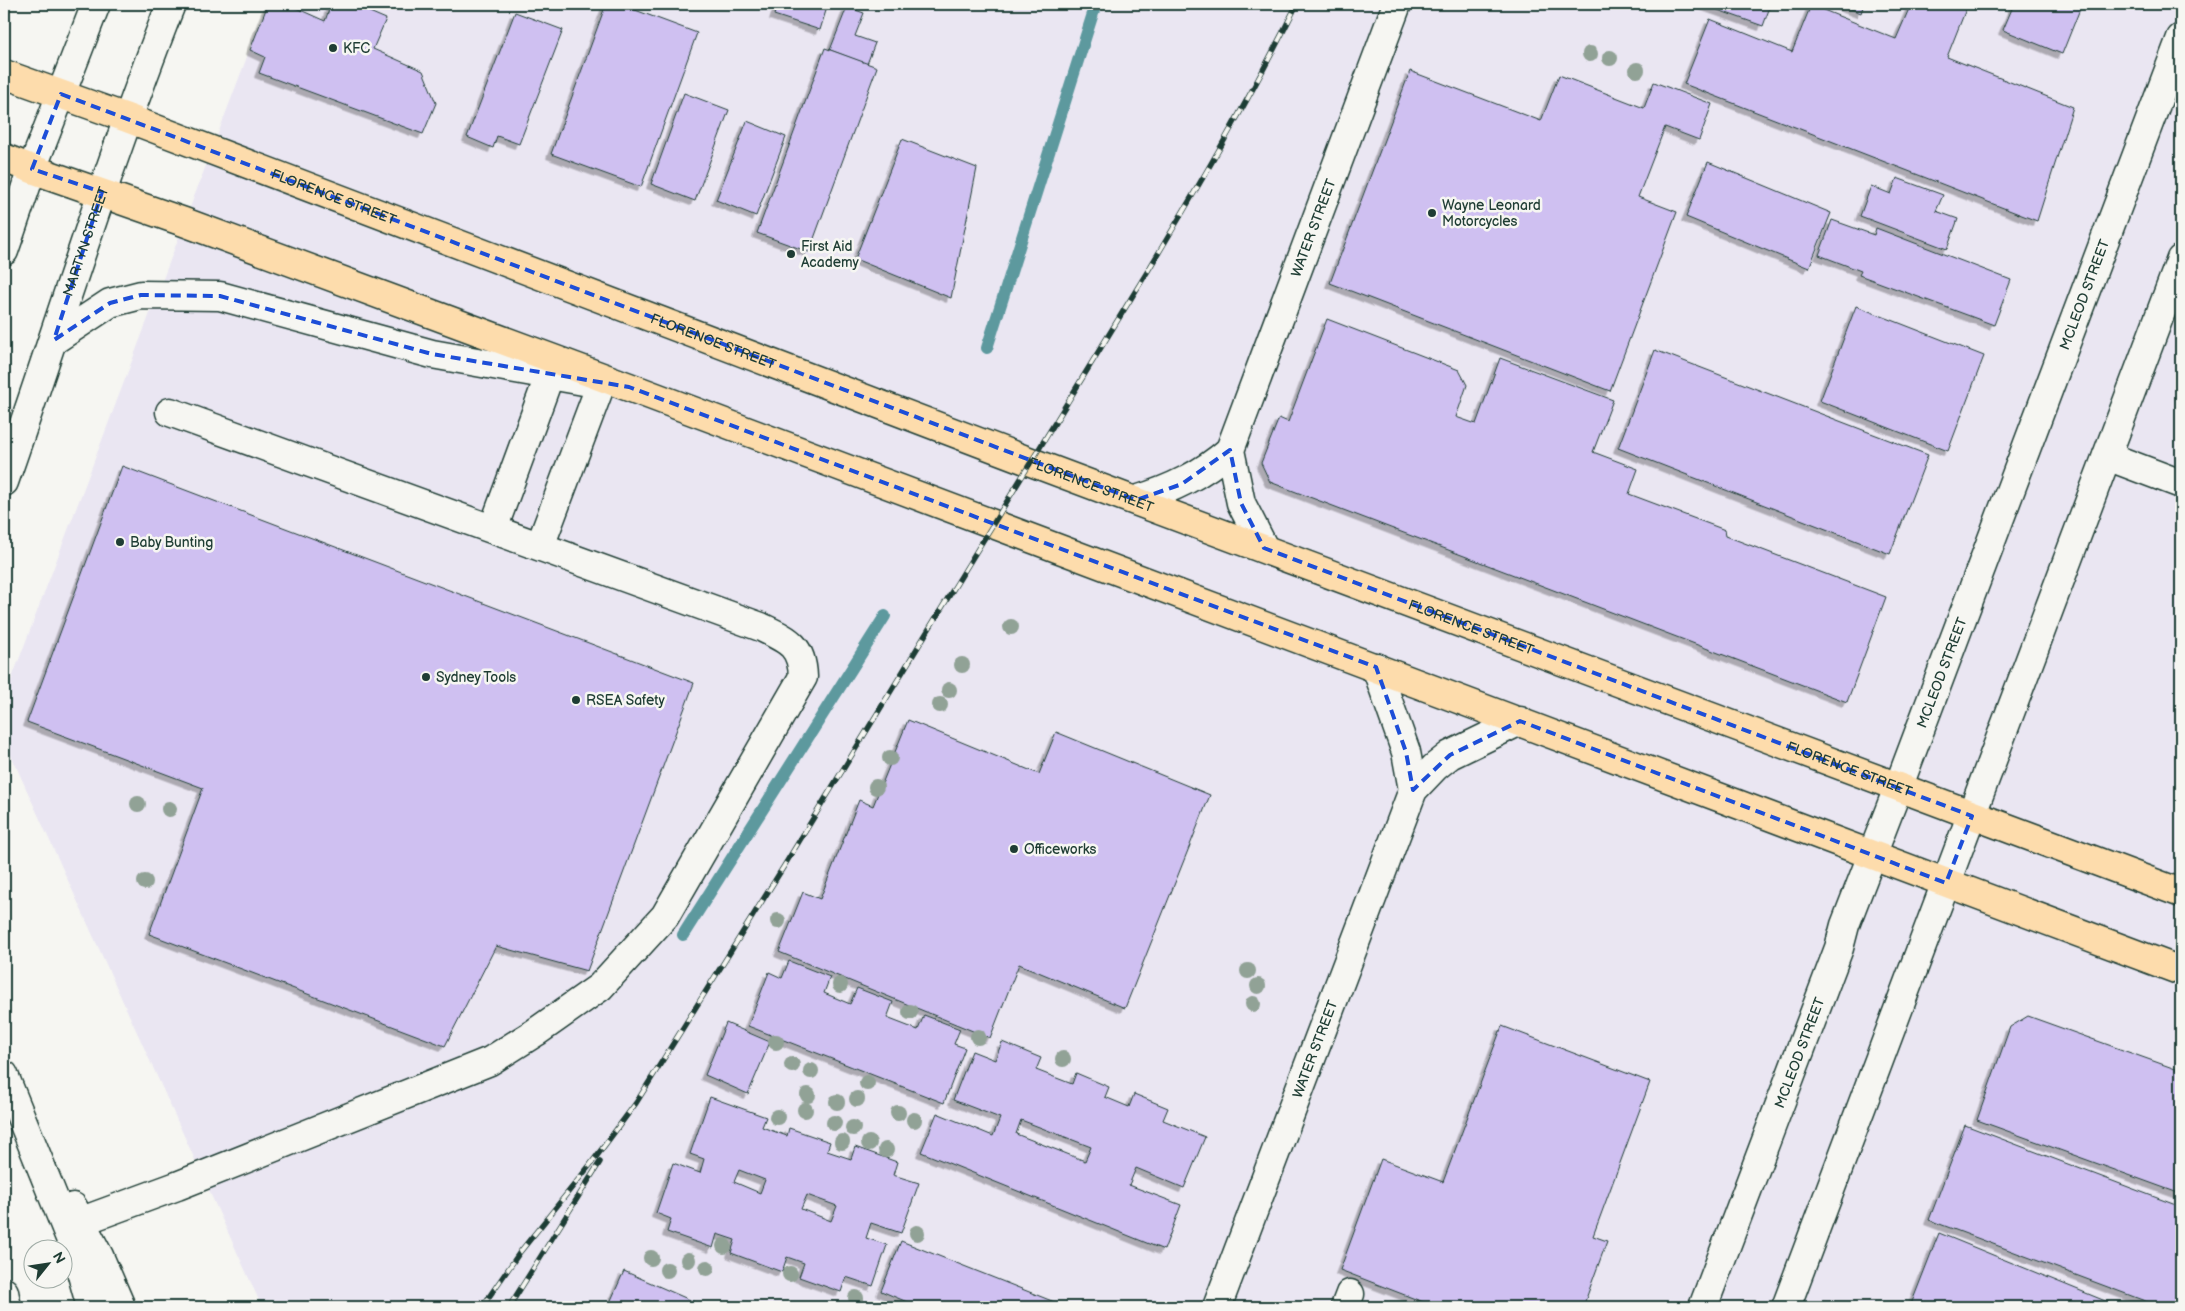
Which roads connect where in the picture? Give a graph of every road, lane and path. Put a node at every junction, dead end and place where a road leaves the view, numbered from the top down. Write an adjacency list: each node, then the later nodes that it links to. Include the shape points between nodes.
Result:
1 (96, 4): 6 (street)
2 (171, 4): 7 (street, MARTYN STREET)
3 (1397, 4): 18 (street, WATER STREET)
4 (2181, 38): 28 (street, MCLEOD STREET)
5 (4, 74): 6 (main road, FLORENCE STREET)
6 (61, 94): 7 (main road, FLORENCE STREET); 9 (street)
7 (127, 118): 10 (street, MARTYN STREET); 22 (main road, FLORENCE STREET)
8 (4, 158): 9 (main road)
9 (32, 169): 10 (main road); 11 (street)
10 (102, 192): 13 (street, MARTYN STREET); 16 (main road)
11 (4, 251)
12 (2181, 259): 19 (street)
13 (54, 340): 14 (street, via 110,303 125,299 141,295 220,296 432,354); 20 (street, MARTYN STREET)
14 (550, 374): 15 (street); 23 (street)
15 (601, 384): 16 (street); 24 (street)
16 (629, 387): 26 (main road)
17 (170, 412): 23 (street)
18 (1230, 450): 22 (street, WATER STREET, via 1182,484); 25 (street, via 1241,503)
19 (2107, 456): 21 (street); 30 (street)
20 (4, 482)
21 (2181, 484)
22 (1136, 500): 25 (main road, FLORENCE STREET)
23 (493, 529): 24 (street)
24 (540, 546): 37 (street, via 761,627 787,639 803,660 804,677 665,916 600,987 490,1061)
25 (1264, 548): 28 (main road, FLORENCE STREET)
26 (1376, 667): 27 (main road); 29 (street, via 1406,752)
27 (1520, 721): 29 (street, WATER STREET, via 1450,755); 31 (main road)
28 (1898, 788): 30 (main road, FLORENCE STREET); 31 (street, MCLEOD STREET)
29 (1413, 790): 42 (street, WATER STREET)
30 (1972, 816): 32 (street); 33 (main road, FLORENCE STREET)
31 (1872, 856): 32 (main road); 43 (street, MCLEOD STREET)
32 (1946, 883): 34 (main road); 44 (street)
33 (2181, 894)
34 (2181, 970)
35 (4, 1075): 36 (street)
36 (36, 1152): 37 (street); 40 (street, via 76,1253)
37 (82, 1221): 41 (street)
38 (4, 1292): 39 (street)
39 (7, 1307)
40 (91, 1307)
41 (120, 1307)
42 (1216, 1307)
43 (1703, 1307)
44 (1786, 1307)

